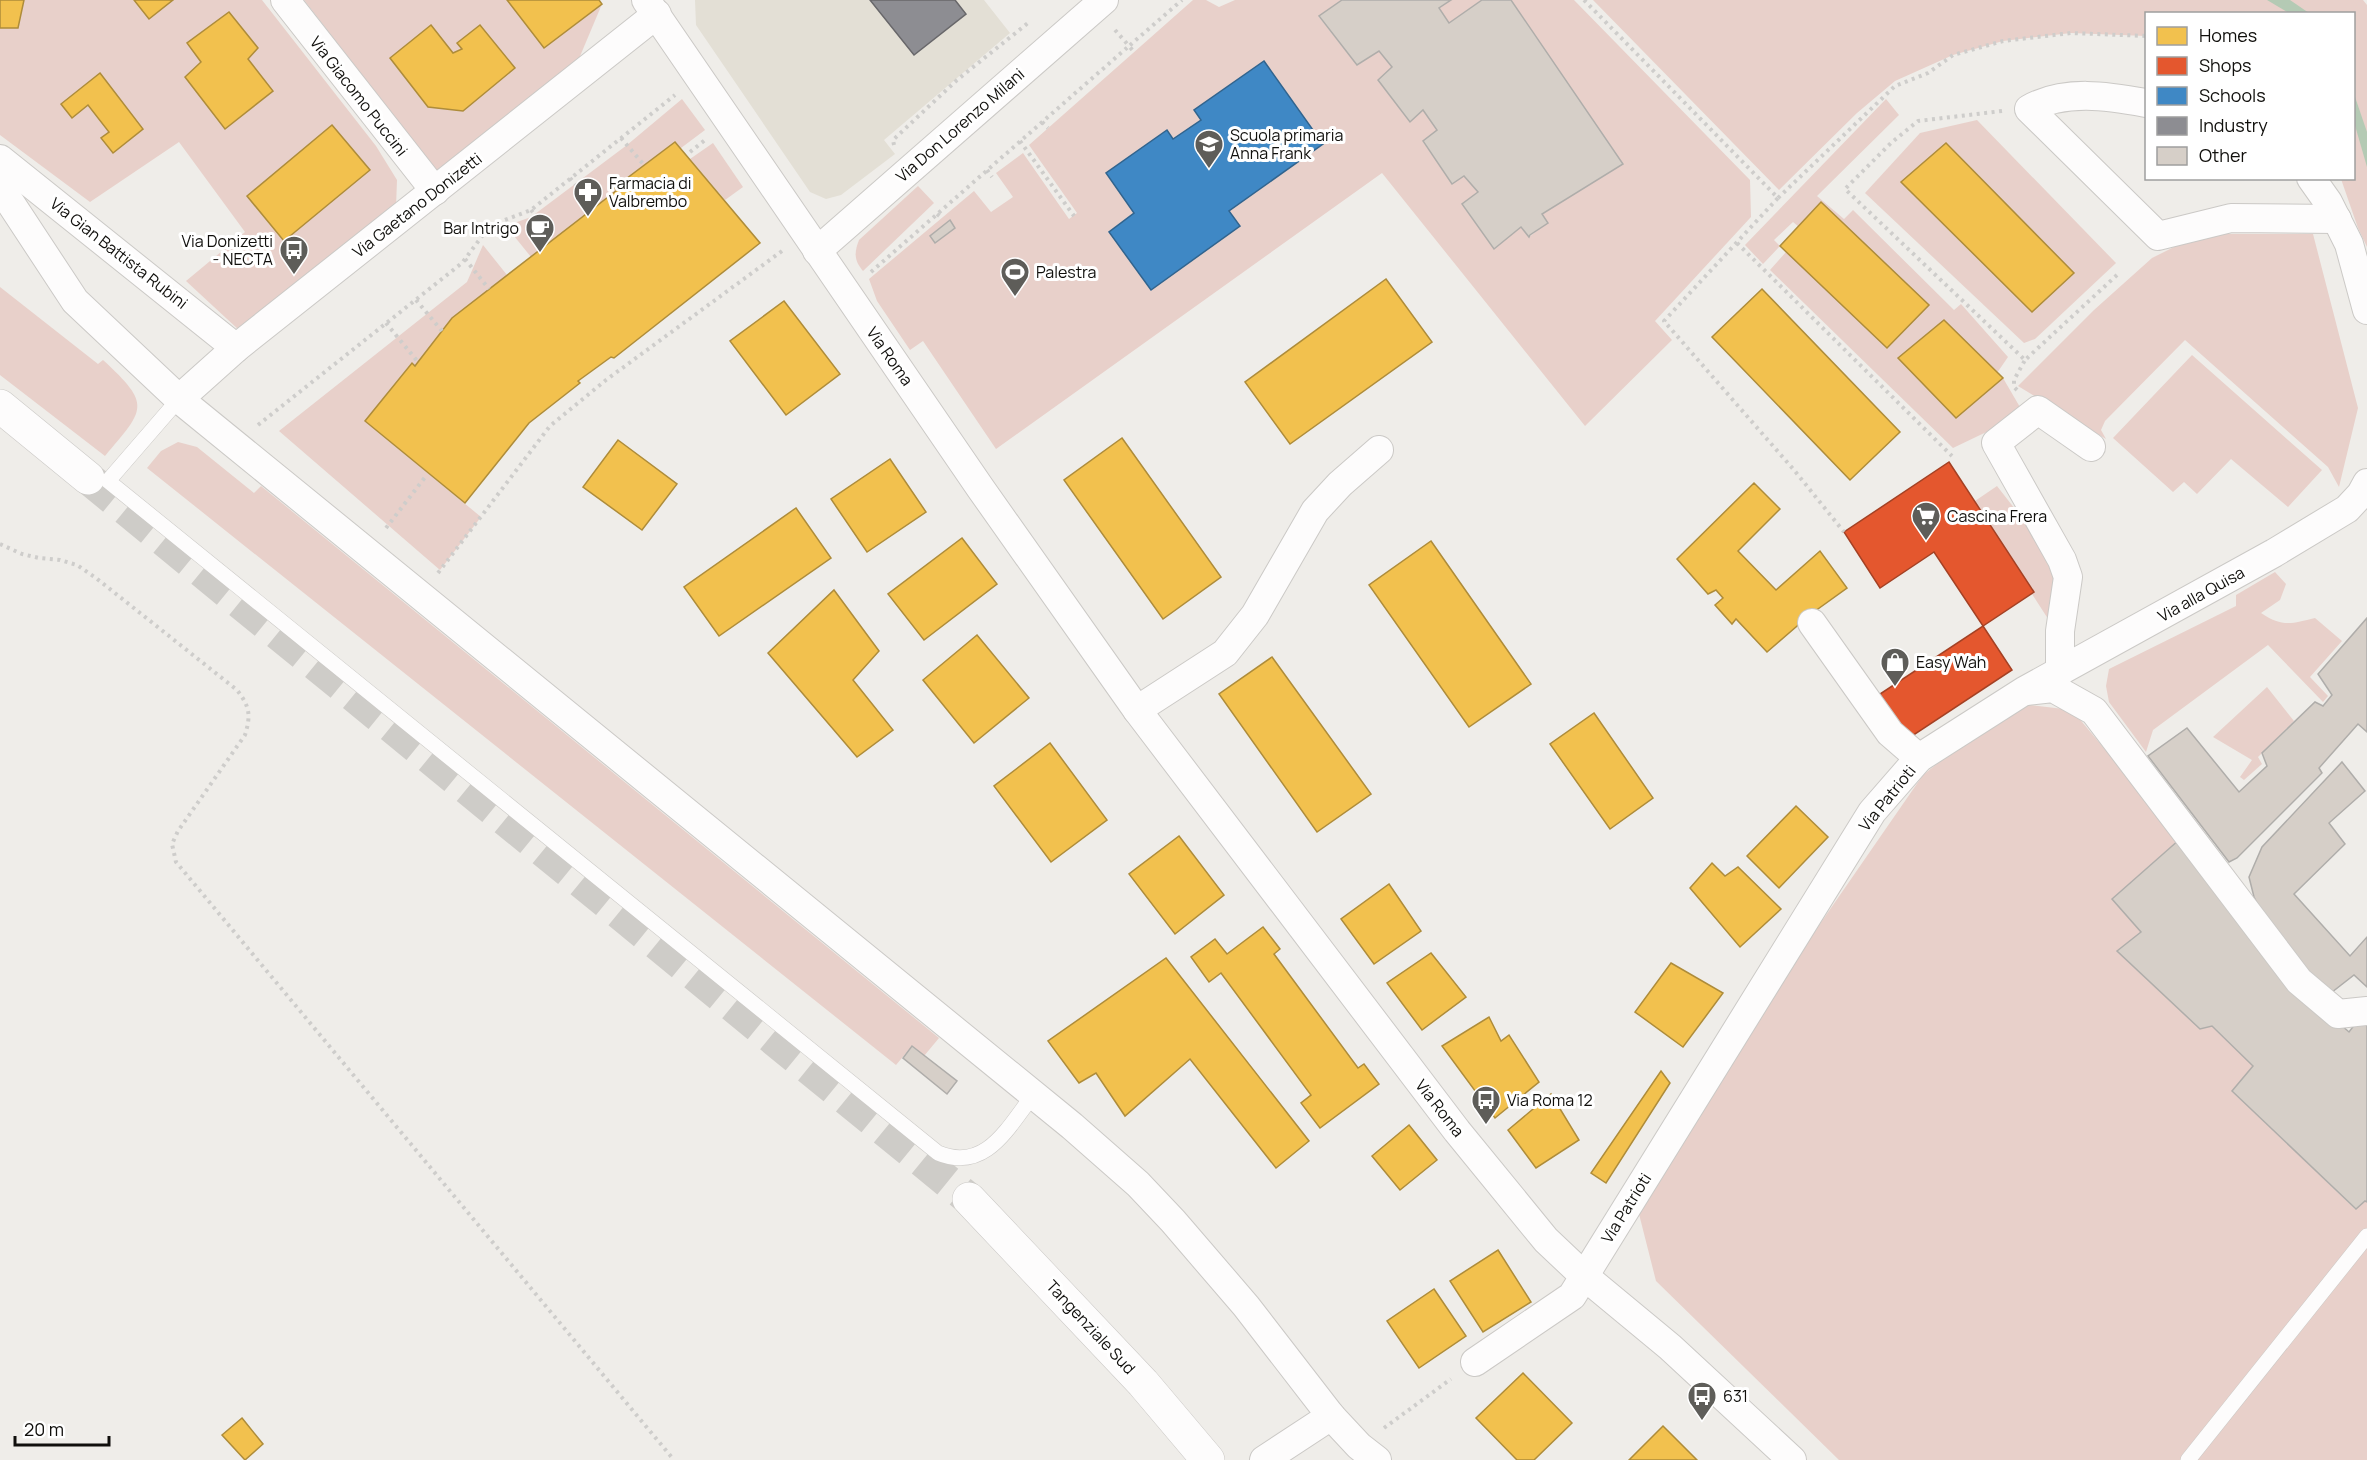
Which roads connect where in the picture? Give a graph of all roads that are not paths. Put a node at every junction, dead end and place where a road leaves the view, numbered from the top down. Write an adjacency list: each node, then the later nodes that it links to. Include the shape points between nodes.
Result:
1 (285, 0): 8 (street, Via Giacomo Puccini)
2 (652, 7): 8 (street, Via Gaetano Donizetti); 10 (street, Via Roma)
3 (1107, 13): 10 (street, Via Don Lorenzo Milani)
4 (2145, 103): 9 (street, via 2101,95 2045,100 2029,109 2158,236 2231,218)
5 (0, 159): 12 (street, Via Gian Battista Rubini)
6 (2312, 180): 9 (street)
7 (0, 187): 13 (street, via 75,301)
8 (435, 191): 12 (street, Via Gaetano Donizetti)
9 (2337, 219): 11 (street, via 2349,244)
10 (817, 251): 22 (street, Via Roma)
11 (2367, 310)
12 (236, 348): 13 (street, Via Gaetano Donizetti)
13 (179, 399): 25 (street); 25 (lane, via 108,482 938,1153 959,1159 983,1153)
14 (0, 406): 17 (highway)
15 (2091, 447): 20 (street, via 2038,410 1996,443 2068,577 2060,631)
16 (1379, 450): 22 (street, via 1315,511 1255,615 1225,654)
17 (88, 478)
18 (2367, 483): 20 (street, Via alla Quisa, via 2347,509 2274,554)
19 (1812, 623): 23 (street, via 1890,733)
20 (2060, 672): 21 (street, Via alla Quisa)
21 (2024, 691): 23 (street, Via Patrioti); 24 (street, Via Patrioti, via 2053,688 2094,711 2299,981 2338,1014)
22 (1137, 710): 28 (street, Via Roma, via 1457,1131 1546,1240)
23 (1919, 758): 28 (street, Via Patrioti, via 1872,812)
24 (2367, 1011)
25 (1034, 1094): 30 (street, via 1138,1184 1173,1221 1246,1306)
26 (969, 1199): 32 (highway, Tangenziale Sud, via 1143,1383)
27 (2367, 1236): 35 (lane)
28 (1583, 1275): 29 (street, Via Patrioti, via 1572,1296); 34 (street, Via Roma, via 1670,1347)
29 (1475, 1362)
30 (1330, 1416): 31 (street); 33 (street)
31 (1368, 1453)
32 (1208, 1460)
33 (1264, 1460)
34 (1792, 1460)
35 (2188, 1460)

